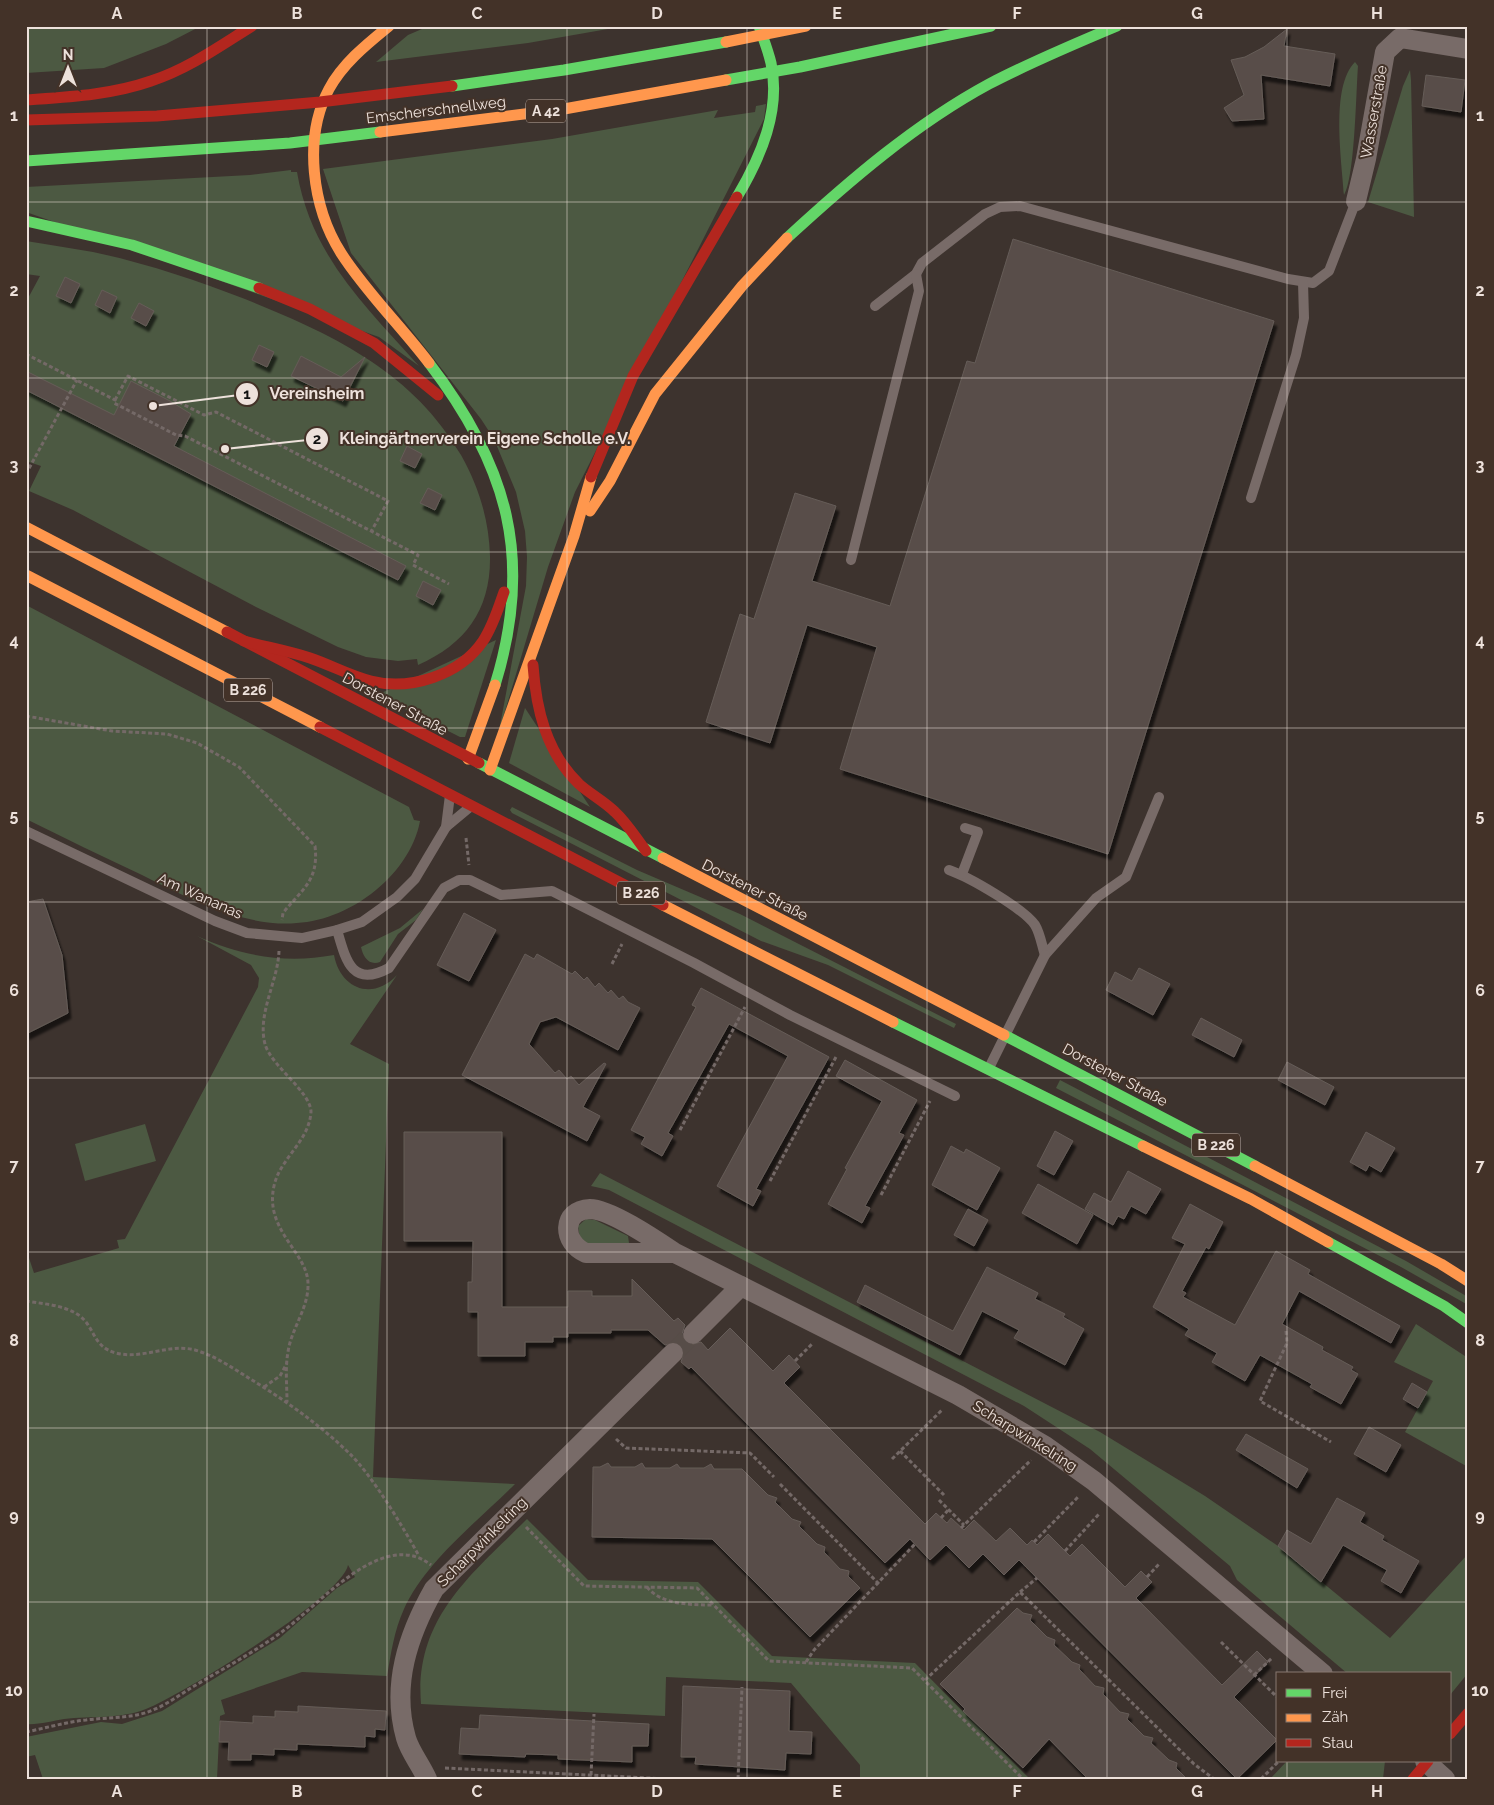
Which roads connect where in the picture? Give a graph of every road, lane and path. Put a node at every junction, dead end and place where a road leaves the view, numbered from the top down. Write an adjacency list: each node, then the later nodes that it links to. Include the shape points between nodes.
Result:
1 (252, 26): 8 (main road, via 169,74 122,89 75,97)
2 (389, 26): 19 (main road, via 361,47 324,98 316,118 313,148 317,190 341,252 440,378)
3 (759, 26): 24 (main road, via 771,62 774,86 773,112 763,145 751,174 633,376 592,474)
4 (806, 26): 9 (main road, A 42, via 556,73 349,100 155,116)
5 (991, 26): 10 (main road, Emscherschnellweg / A 42, via 800,67 564,109 290,143)
6 (1117, 26): 24 (main road, via 988,85 903,139 779,245 696,340 655,394 610,481)
7 (1468, 49): 11 (street, Wasserstraße, via 1400,38 1385,52)
8 (26, 100)
9 (26, 120)
10 (26, 161)
11 (1356, 201): 14 (lane, via 1329,271 1312,283)
12 (26, 221): 19 (main road, via 132,245 238,280 310,309 374,343 439,396)
13 (916, 274): 14 (lane, via 922,263 985,214 1000,207 1020,206); 15 (lane); 25 (lane, via 919,291)
14 (1303, 282): 21 (lane, via 1304,318 1296,355)
15 (875, 306)
16 (26, 354): 17 (path)
17 (77, 380): 18 (path); 20 (path)
18 (115, 400): 23 (path, via 167,430 185,436); 23 (path, via 128,376 204,415 216,412 388,501)
19 (477, 438): 26 (main road, via 495,476 509,522)
20 (26, 474)
21 (1251, 498)
22 (26, 528): 29 (main road, Dorstener Straße / B 226)
23 (371, 532): 28 (path, via 418,556 413,565)
24 (574, 536): 30 (main road)
25 (851, 560)
26 (512, 570): 29 (main road, via 494,620 478,647 455,667 427,679 398,684 378,682 312,659); 32 (main road, via 510,626 481,727)
27 (26, 575): 35 (main road, B 226)
28 (449, 584)
29 (244, 642): 32 (main road, Dorstener Straße / B 226)
30 (532, 655): 33 (main road); 42 (main road, via 542,727 557,758 580,785 615,811)
31 (26, 716): 48 (path, via 112,732 167,734 197,743 239,768 315,846 313,876 283,913)
32 (468, 759): 33 (main road, Dorstener Straße / B 226); 35 (main road)
33 (488, 774): 42 (main road, Dorstener Straße / B 226)
34 (479, 792): 37 (main road)
35 (450, 795): 37 (main road, B 226); 38 (lane, Am Wananas)
36 (1159, 797): 49 (lane, via 1126,877 1096,898)
37 (471, 806): 38 (lane, Am Wananas); 54 (main road, B 226, via 810,981)
38 (446, 827): 46 (lane, Am Wananas, via 415,879 397,897 362,922)
39 (965, 828): 44 (lane, via 978,832)
40 (26, 831): 48 (lane, Am Wananas, via 215,921 247,933)
41 (466, 838): 45 (path)
42 (646, 851): 52 (main road, Dorstener Straße / B 226)
43 (949, 870): 44 (lane)
44 (962, 874): 49 (lane, via 1008,902 1034,925)
45 (470, 880): 46 (lane, via 460,880 444,888 389,968 376,975 363,975 351,968 345,959); 47 (lane, via 502,894 552,890)
46 (337, 930): 48 (lane, Am Wananas, via 302,938)
47 (629, 930): 50 (path); 51 (lane)
48 (280, 937): 68 (path, via 279,960 263,1028 265,1046 311,1110 303,1139 274,1185 272,1206 284,1236 304,1268 308,1283)
49 (1045, 955): 52 (lane)
50 (612, 964)
51 (752, 994): 53 (lane); 57 (path)
52 (1006, 1035): 54 (lane); 61 (main road, Dorstener Straße / B 226)
53 (844, 1041): 55 (lane); 58 (path)
54 (989, 1068): 64 (main road, B 226, via 1251,1199 1444,1306)
55 (937, 1087): 56 (lane); 59 (path)
56 (955, 1096)
57 (680, 1130)
58 (770, 1181)
59 (881, 1195)
60 (675, 1253): 60 (street, Scharpwinkelring, via 637,1229 599,1211 582,1210 568,1224 572,1244 586,1253); 62 (street, Scharpwinkelring)
61 (1468, 1281)
62 (741, 1286): 66 (street); 70 (street, Scharpwinkelring)
63 (26, 1301): 69 (path, via 68,1308 82,1317 98,1343 115,1353 193,1350 217,1358)
64 (1468, 1323)
65 (1286, 1331): 73 (path, via 1287,1343 1260,1401)
66 (693, 1334)
67 (673, 1353): 72 (street, Scharpwinkelring)
68 (288, 1362): 69 (path, via 280,1376); 71 (path)
69 (264, 1387): 71 (path)
70 (958, 1395): 74 (street, Scharpwinkelring); 75 (path)
71 (287, 1402): 89 (path, via 350,1454 372,1482)
72 (600, 1425): 77 (path, via 626,1448 750,1453); 84 (street, Scharpwinkelring)
73 (1330, 1442)
74 (1046, 1446): 78 (street, Scharpwinkelring); 83 (path, via 963,1527)
75 (900, 1451): 76 (path); 80 (path)
76 (892, 1459)
77 (774, 1477)
78 (1094, 1481): 81 (street, Scharpwinkelring); 86 (path)
79 (780, 1484): 92 (path)
80 (944, 1495)
81 (1114, 1498): 88 (path); 99 (street, Scharpwinkelring)
82 (939, 1500): 83 (path)
83 (949, 1509): 85 (path)
84 (511, 1513): 90 (street, Scharpwinkelring); 93 (path, via 584,1586)
85 (941, 1518)
86 (1034, 1542)
87 (915, 1544): 92 (path)
88 (1064, 1551)
89 (419, 1556): 90 (path); 106 (path, via 396,1555 359,1568 254,1651 153,1710)
90 (445, 1576): 110 (street, Scharpwinkelring, via 422,1610 407,1648 402,1672 399,1704 406,1740)
91 (1037, 1578): 94 (path)
92 (879, 1584): 97 (path)
93 (647, 1587): 95 (path, via 652,1594 669,1600); 95 (path, via 697,1588)
94 (1020, 1592): 101 (path); 116 (path, via 1194,1764)
95 (714, 1605): 97 (path, via 769,1661)
96 (1221, 1642): 98 (path)
97 (806, 1662): 101 (path, via 912,1668)
98 (1249, 1670): 100 (path); 103 (path)
99 (1321, 1672)
100 (1244, 1675)
101 (925, 1680): 115 (path)
102 (742, 1687): 114 (path)
103 (1276, 1696)
104 (1468, 1713): 107 (main road)
105 (594, 1714): 111 (path)
106 (26, 1732)
107 (1452, 1732)
108 (1278, 1762): 117 (path)
109 (1427, 1762): 118 (main road); 119 (street)
110 (424, 1773): 111 (path)
111 (590, 1775): 112 (path)
112 (610, 1777): 113 (path)
113 (669, 1779)
114 (738, 1779)
115 (1023, 1779)
116 (1214, 1779)
117 (1261, 1779)
118 (1413, 1779)
119 (1445, 1779)

